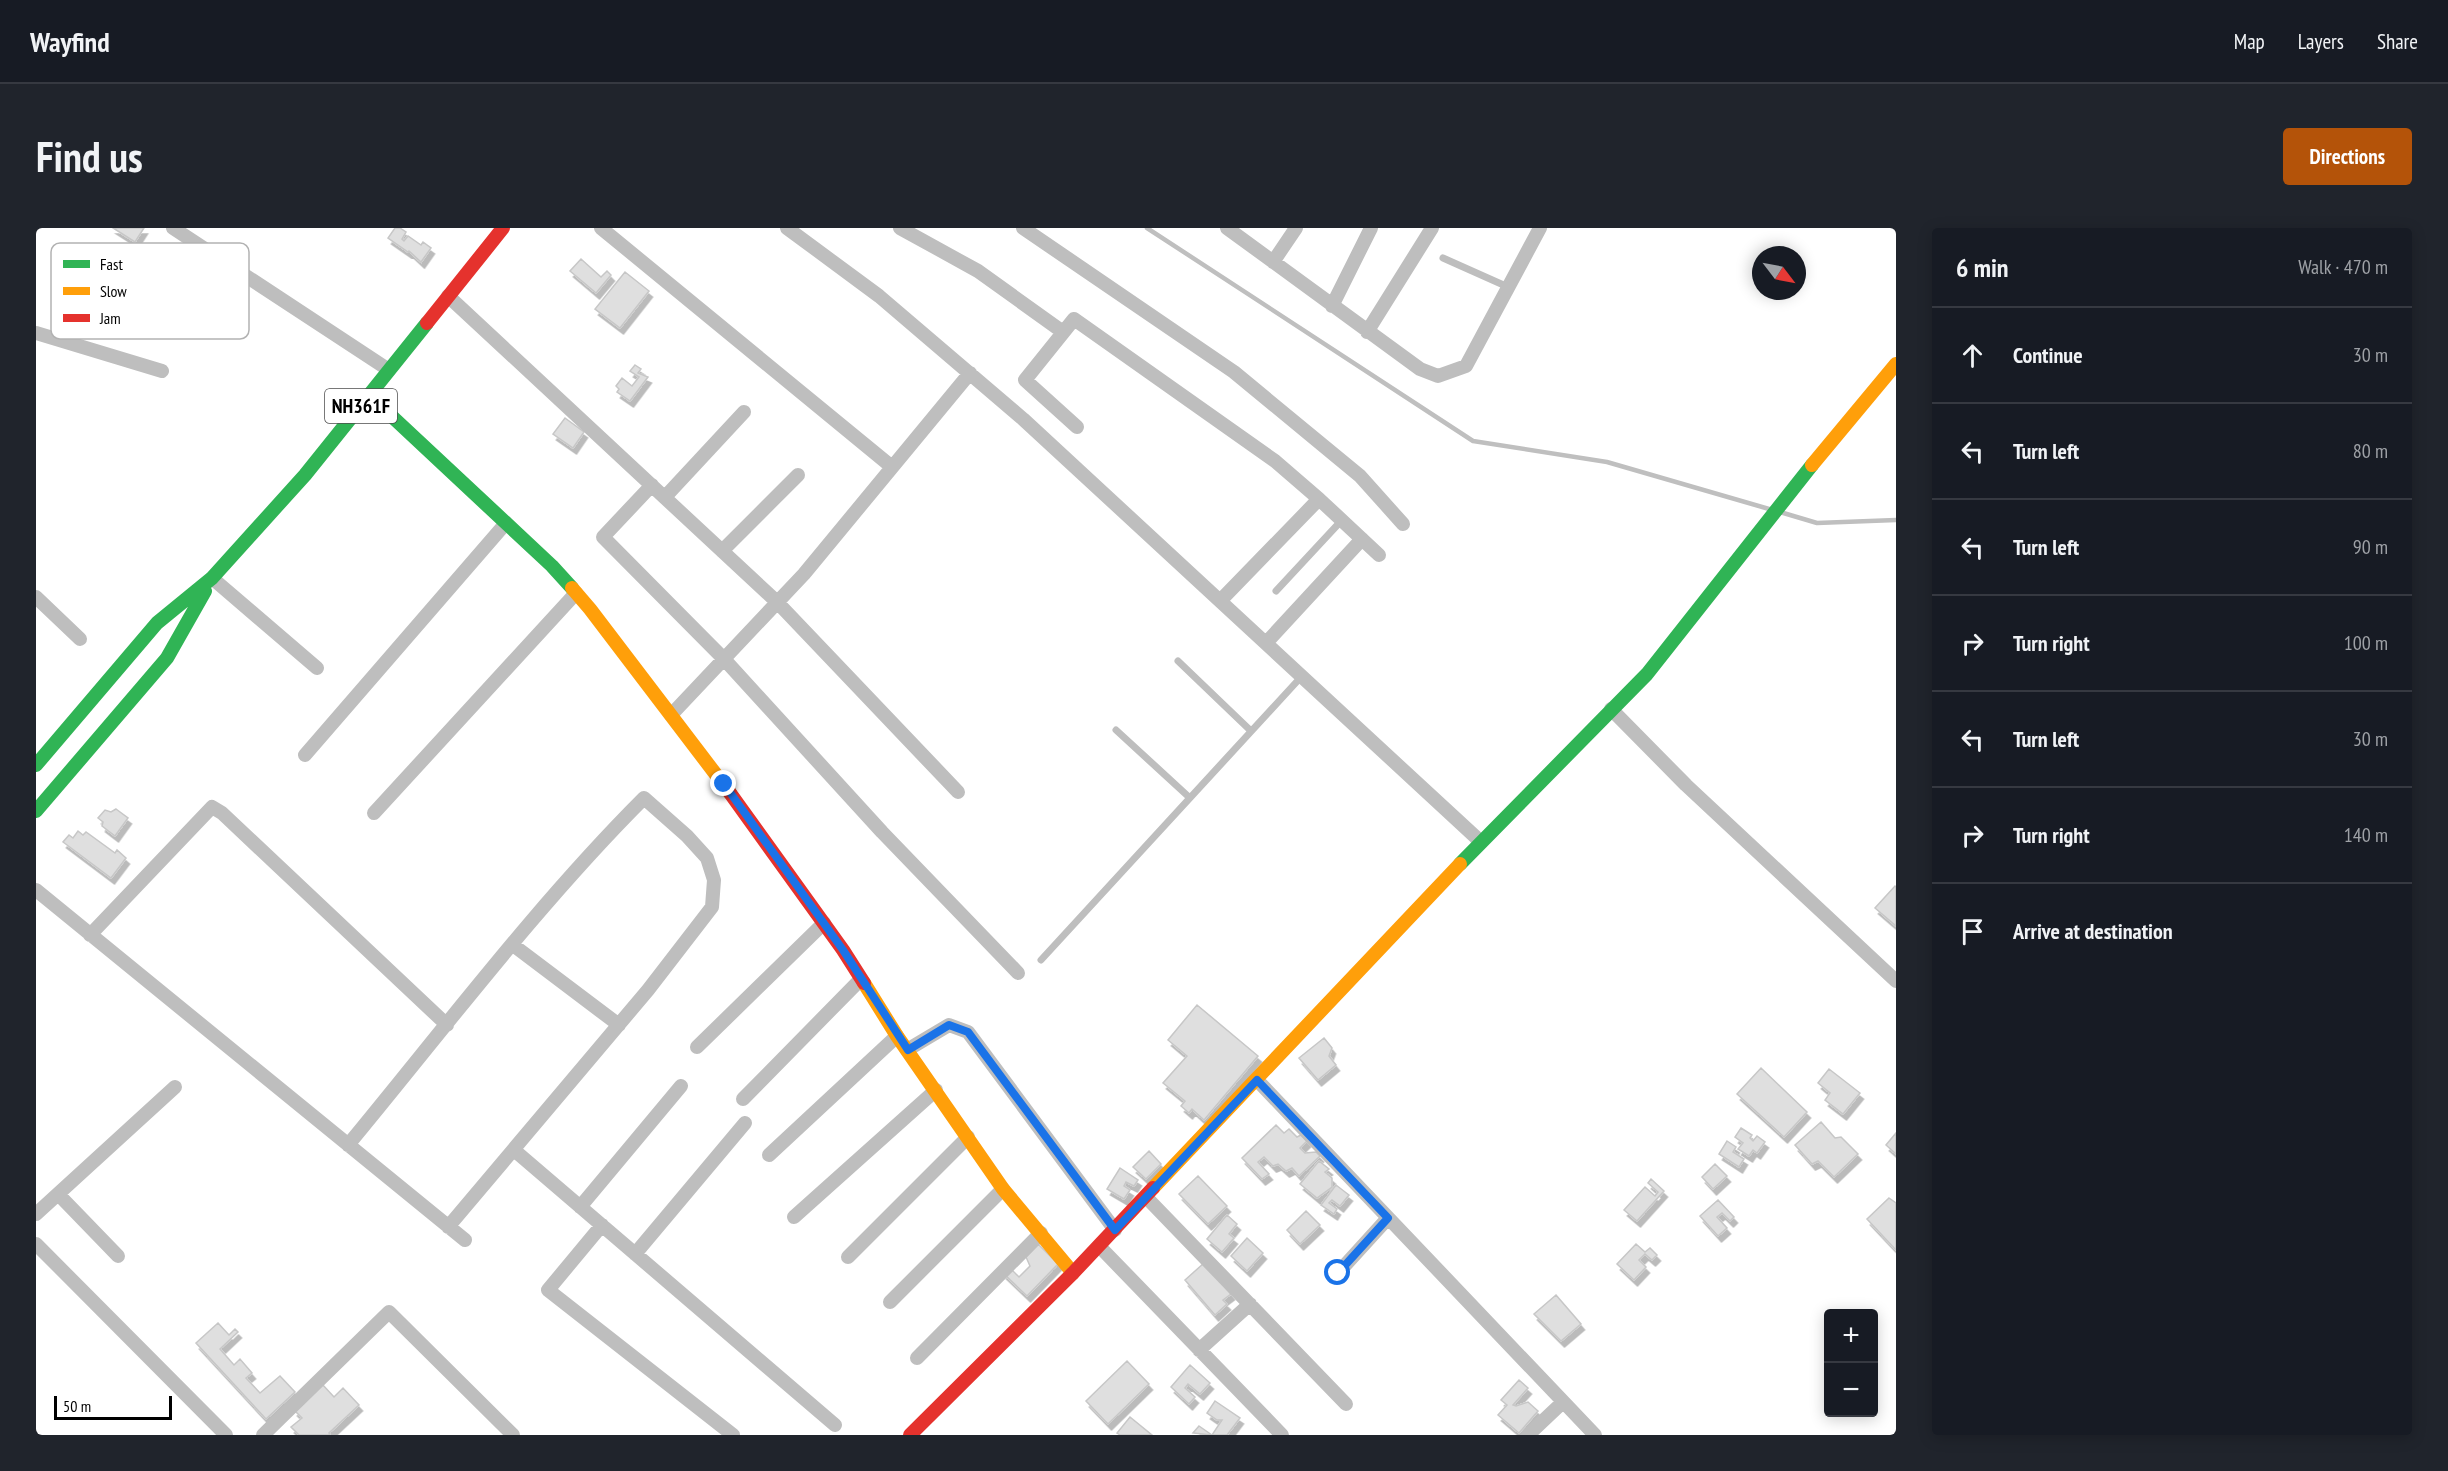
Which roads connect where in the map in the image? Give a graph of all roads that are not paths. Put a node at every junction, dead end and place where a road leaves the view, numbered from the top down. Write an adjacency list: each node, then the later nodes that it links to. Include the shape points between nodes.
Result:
1 (503, 228): 17 (main road, NH361F)
2 (601, 228): 29 (street)
3 (788, 228): 25 (street, via 879,296)
4 (900, 228): 19 (street, via 978,272)
5 (1023, 228): 36 (street, via 1234,372 1360,476)
6 (1227, 228): 14 (street)
7 (1296, 228): 14 (street)
8 (1371, 228): 18 (street)
9 (1432, 228): 20 (street)
10 (1540, 228): 16 (street)
11 (182, 231): 12 (street)
12 (200, 243)
13 (1443, 258): 16 (lane)
14 (1273, 262): 18 (street)
15 (249, 276): 23 (street)
16 (1508, 287): 20 (street, via 1466,366 1438,376 1420,369)
17 (448, 296): 23 (main road, NH361F); 31 (street)
18 (1332, 306): 20 (street)
19 (1063, 332): 28 (street, via 1025,380); 33 (street, via 1074,319 1275,461)
20 (1367, 332)
21 (37, 336): 24 (street)
22 (1896, 364): 52 (main road, via 1647,674)
23 (389, 370): 26 (main road, NH361F)
24 (162, 371)
25 (970, 373): 29 (street); 44 (street)
26 (369, 395): 35 (main road); 40 (main road, NH361F, via 305,475)
27 (744, 412): 32 (street)
28 (1077, 427)
29 (892, 467): 45 (street)
30 (798, 475): 38 (street)
31 (652, 485): 32 (street); 48 (street, via 603,537)
32 (665, 496): 38 (street)
33 (1319, 499): 34 (street); 44 (street)
34 (1342, 520): 37 (street); 41 (lane)
35 (506, 523): 42 (main road); 56 (street)
36 (1402, 524)
37 (1362, 539): 39 (street); 47 (street)
38 (722, 551): 45 (street)
39 (1379, 555)
40 (212, 578): 50 (street); 57 (main road, NH361F, via 157,623); 60 (main road, NH361F, via 167,658)
41 (1276, 591)
42 (576, 593): 53 (main road); 61 (street)
43 (36, 597): 46 (street)
44 (1220, 601): 47 (street)
45 (777, 602): 48 (street); 58 (street)
46 (80, 639)
47 (1266, 643): 51 (street)
48 (724, 659): 53 (street); 68 (street)
49 (1178, 662): 55 (lane)
50 (317, 668)
51 (1302, 676): 55 (lane); 62 (street)
52 (1611, 710): 62 (main road); 70 (street)
53 (671, 715): 64 (main road)
54 (1116, 730): 59 (lane)
55 (1251, 731): 59 (lane)
56 (305, 755)
57 (36, 765)
58 (958, 792)
59 (1190, 798): 67 (lane)
60 (36, 811)
61 (374, 813)
62 (1481, 842): 76 (main road)
63 (36, 890): 65 (street)
64 (824, 923): 69 (main road); 74 (street)
65 (90, 935): 71 (street, via 212,807); 83 (street)
66 (513, 945): 71 (street); 72 (street); 72 (street, via 644,798 706,858 714,880 712,907)
67 (1041, 960)
68 (1018, 973)
69 (861, 979): 73 (main road); 80 (street)
70 (1896, 981)
71 (447, 1025): 83 (street)
72 (619, 1025): 84 (street)
73 (897, 1036): 75 (main road); 85 (street)
74 (697, 1047)
75 (908, 1050): 79 (main road); 95 (street, via 949,1025 968,1032)
76 (1257, 1080): 88 (main road); 92 (street)
77 (681, 1086): 89 (street)
78 (175, 1087): 87 (street)
79 (936, 1090): 82 (main road); 91 (street)
80 (743, 1099)
81 (745, 1123): 100 (street)
82 (968, 1137): 86 (main road); 102 (street)
83 (348, 1145): 94 (street)
84 (514, 1150): 89 (street); 94 (street)
85 (769, 1155)
86 (1003, 1189): 96 (main road); 105 (street)
87 (58, 1194): 90 (street); 101 (street)
88 (1146, 1197): 95 (main road); 106 (street)
89 (580, 1207): 93 (street)
90 (36, 1214)
91 (794, 1217)
92 (1388, 1218): 104 (street); 109 (street)
93 (602, 1226): 100 (street); 115 (street, via 548,1290)
94 (448, 1227): 97 (street)
95 (1115, 1230): 99 (main road)
96 (1041, 1233): 103 (main road); 108 (street)
97 (465, 1240)
98 (36, 1244): 112 (street)
99 (1099, 1246): 103 (main road); 107 (street)
100 (636, 1254): 111 (street)
101 (118, 1256)
102 (848, 1257)
103 (1073, 1273): 116 (main road)
104 (1338, 1273)
105 (890, 1302)
106 (1250, 1304): 107 (street); 110 (street)
107 (1199, 1350): 117 (street)
108 (917, 1358)
109 (1563, 1402): 118 (street); 119 (street)
110 (1346, 1404)
111 (835, 1425)
112 (226, 1435)
113 (263, 1435): 114 (street, via 388,1312)
114 (513, 1435)
115 (733, 1435)
116 (910, 1435)
117 (1282, 1435)
118 (1528, 1435)
119 (1595, 1435)

